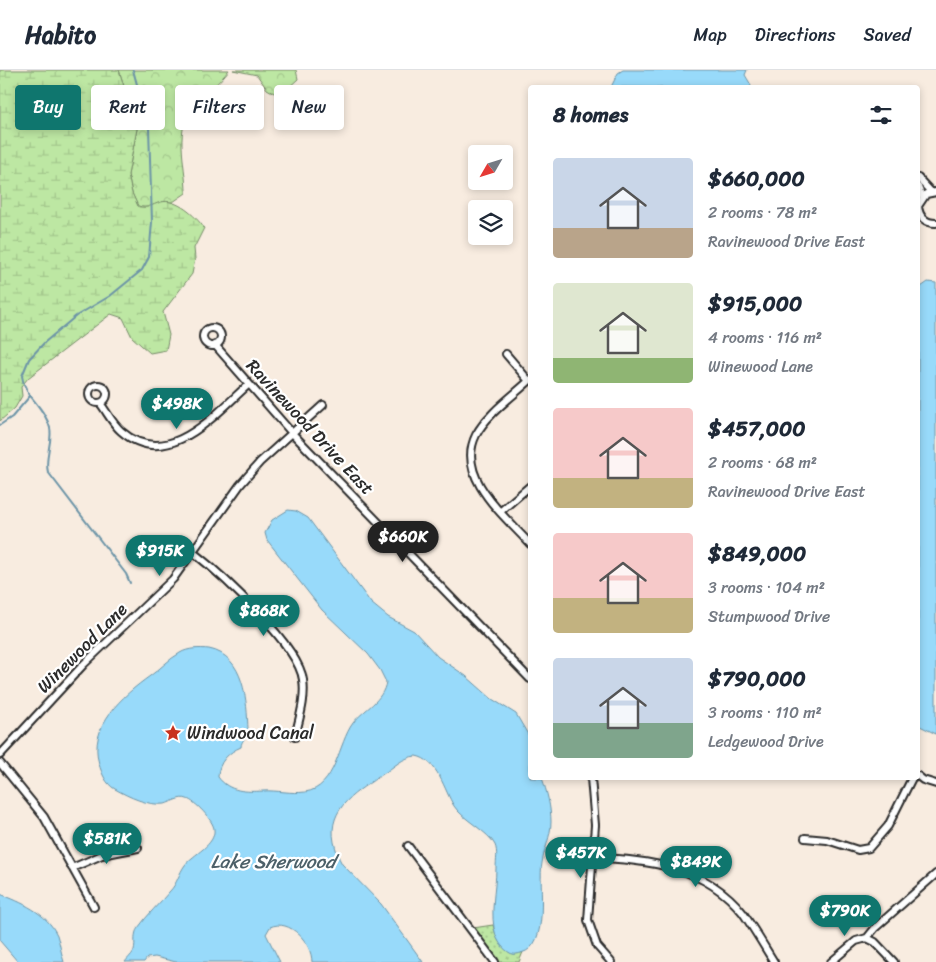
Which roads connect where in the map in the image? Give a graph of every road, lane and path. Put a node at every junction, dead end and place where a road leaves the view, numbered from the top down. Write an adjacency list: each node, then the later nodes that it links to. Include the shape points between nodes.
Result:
1 (920, 180): 3 (street)
2 (920, 192): 4 (street)
3 (934, 192): 4 (street)
4 (922, 197): 5 (street)
5 (920, 204)
6 (920, 214): 7 (street)
7 (925, 221): 8 (street); 9 (street)
8 (920, 222)
9 (936, 223)
10 (215, 345): 14 (street, Ravinewood Drive East)
11 (506, 354): 12 (street)
12 (528, 379)
13 (528, 383): 19 (street, via 485,423 473,445 475,477 481,490)
14 (248, 385): 15 (street, via 189,436 158,446 136,440 122,431); 17 (street, Ravinewood Drive East)
15 (100, 403)
16 (323, 405): 17 (street, Winewood Lane)
17 (292, 433): 21 (street, Winewood Lane, via 240,485); 22 (street, Ravinewood Drive East)
18 (528, 488): 19 (street)
19 (501, 511): 20 (street)
20 (528, 542)
21 (194, 553): 23 (street, via 227,580 294,657 303,678 304,692); 24 (street, Winewood Lane, via 168,584 84,664)
22 (528, 677)
23 (295, 738)
24 (0, 755)
25 (0, 763): 34 (street, via 34,803)
26 (920, 778): 29 (street)
27 (591, 780): 33 (street, via 595,825)
28 (911, 780): 30 (street, via 888,826 869,848 858,850 827,840)
29 (936, 784)
30 (805, 838)
31 (408, 846): 38 (street)
32 (138, 848): 34 (street, via 102,855)
33 (593, 857): 39 (street, via 589,924 597,946); 40 (street, via 660,863 701,878 742,912)
34 (72, 868): 36 (street)
35 (936, 874): 37 (street, via 874,928)
36 (94, 907)
37 (867, 938): 41 (street, via 856,941); 42 (street)
38 (495, 962)
39 (611, 962)
40 (774, 962)
41 (831, 962)
42 (894, 962)

